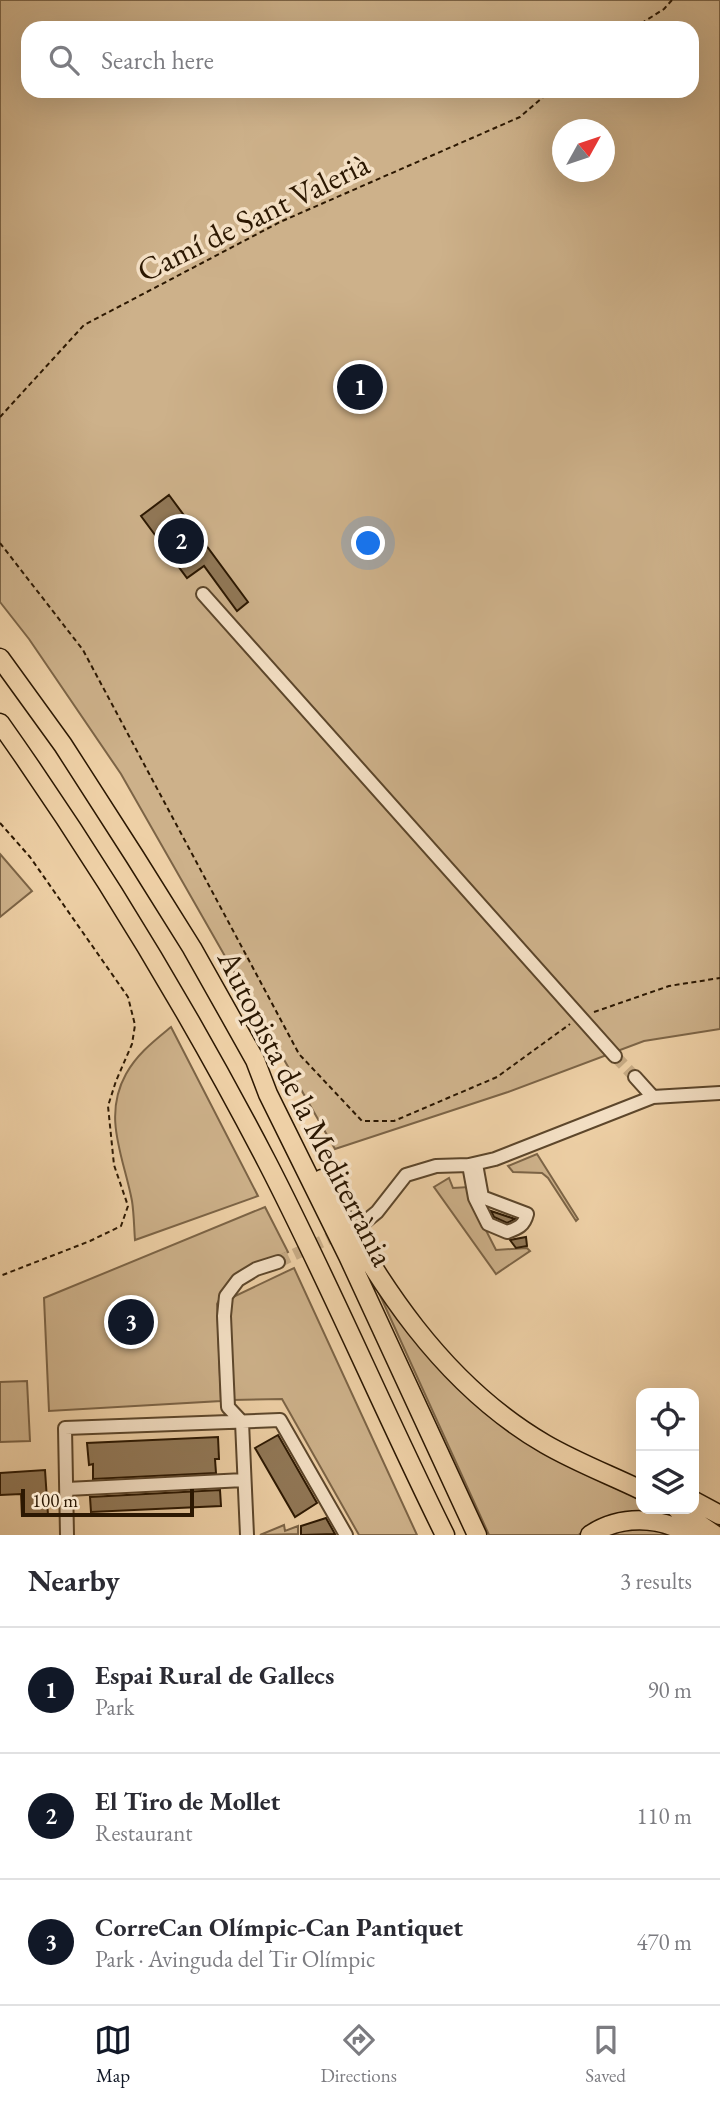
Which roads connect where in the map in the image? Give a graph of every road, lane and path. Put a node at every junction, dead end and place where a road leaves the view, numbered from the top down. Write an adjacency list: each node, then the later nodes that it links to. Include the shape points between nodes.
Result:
1 (672, 0): 2 (path)
2 (645, 21)
3 (542, 98): 4 (path, Camí de Sant Valerià, via 520,117 279,222 84,325)
4 (0, 417)
5 (0, 543): 11 (path, via 82,650 299,1054 362,1121 394,1121 497,1077)
6 (203, 594): 11 (street)
7 (0, 658): 17 (highway, Autopista de la Mediterrània, via 63,745 192,948 256,1060 268,1094)
8 (0, 723): 19 (highway, Autopista de la Mediterrània, via 58,805 186,1015)
9 (0, 823): 21 (path, via 101,956 128,997 135,1025 108,1106 114,1165 128,1206 121,1226)
10 (720, 978): 11 (path, via 669,986)
11 (580, 1017): 12 (street)
12 (615, 1056)
13 (635, 1077): 15 (street)
14 (720, 1093): 15 (street)
15 (653, 1097): 16 (street)
16 (473, 1164): 16 (street, via 475,1198 488,1224 507,1232 525,1223 527,1214 482,1197); 18 (street, via 406,1175)
17 (327, 1200): 23 (highway, via 411,1322 449,1368 499,1413); 36 (highway, Autopista de la Mediterrània)
18 (366, 1221)
19 (307, 1244): 34 (highway, via 322,1295); 35 (highway, Autopista de la Mediterrània)
20 (278, 1262): 22 (street, via 238,1280 226,1296 228,1407)
21 (0, 1276)
22 (242, 1422): 25 (street); 27 (street, via 65,1428); 33 (street, via 280,1420)
23 (574, 1459): 24 (highway); 26 (highway)
24 (636, 1477)
25 (244, 1480): 27 (street); 32 (street)
26 (636, 1488)
27 (67, 1489): 31 (street)
28 (699, 1504): 30 (highway)
29 (684, 1514): 39 (highway)
30 (720, 1516)
31 (67, 1535)
32 (247, 1535)
33 (346, 1535)
34 (434, 1535)
35 (445, 1535)
36 (477, 1535)
37 (590, 1535): 38 (highway, via 636,1520 665,1523)
38 (691, 1535)
39 (715, 1535)

